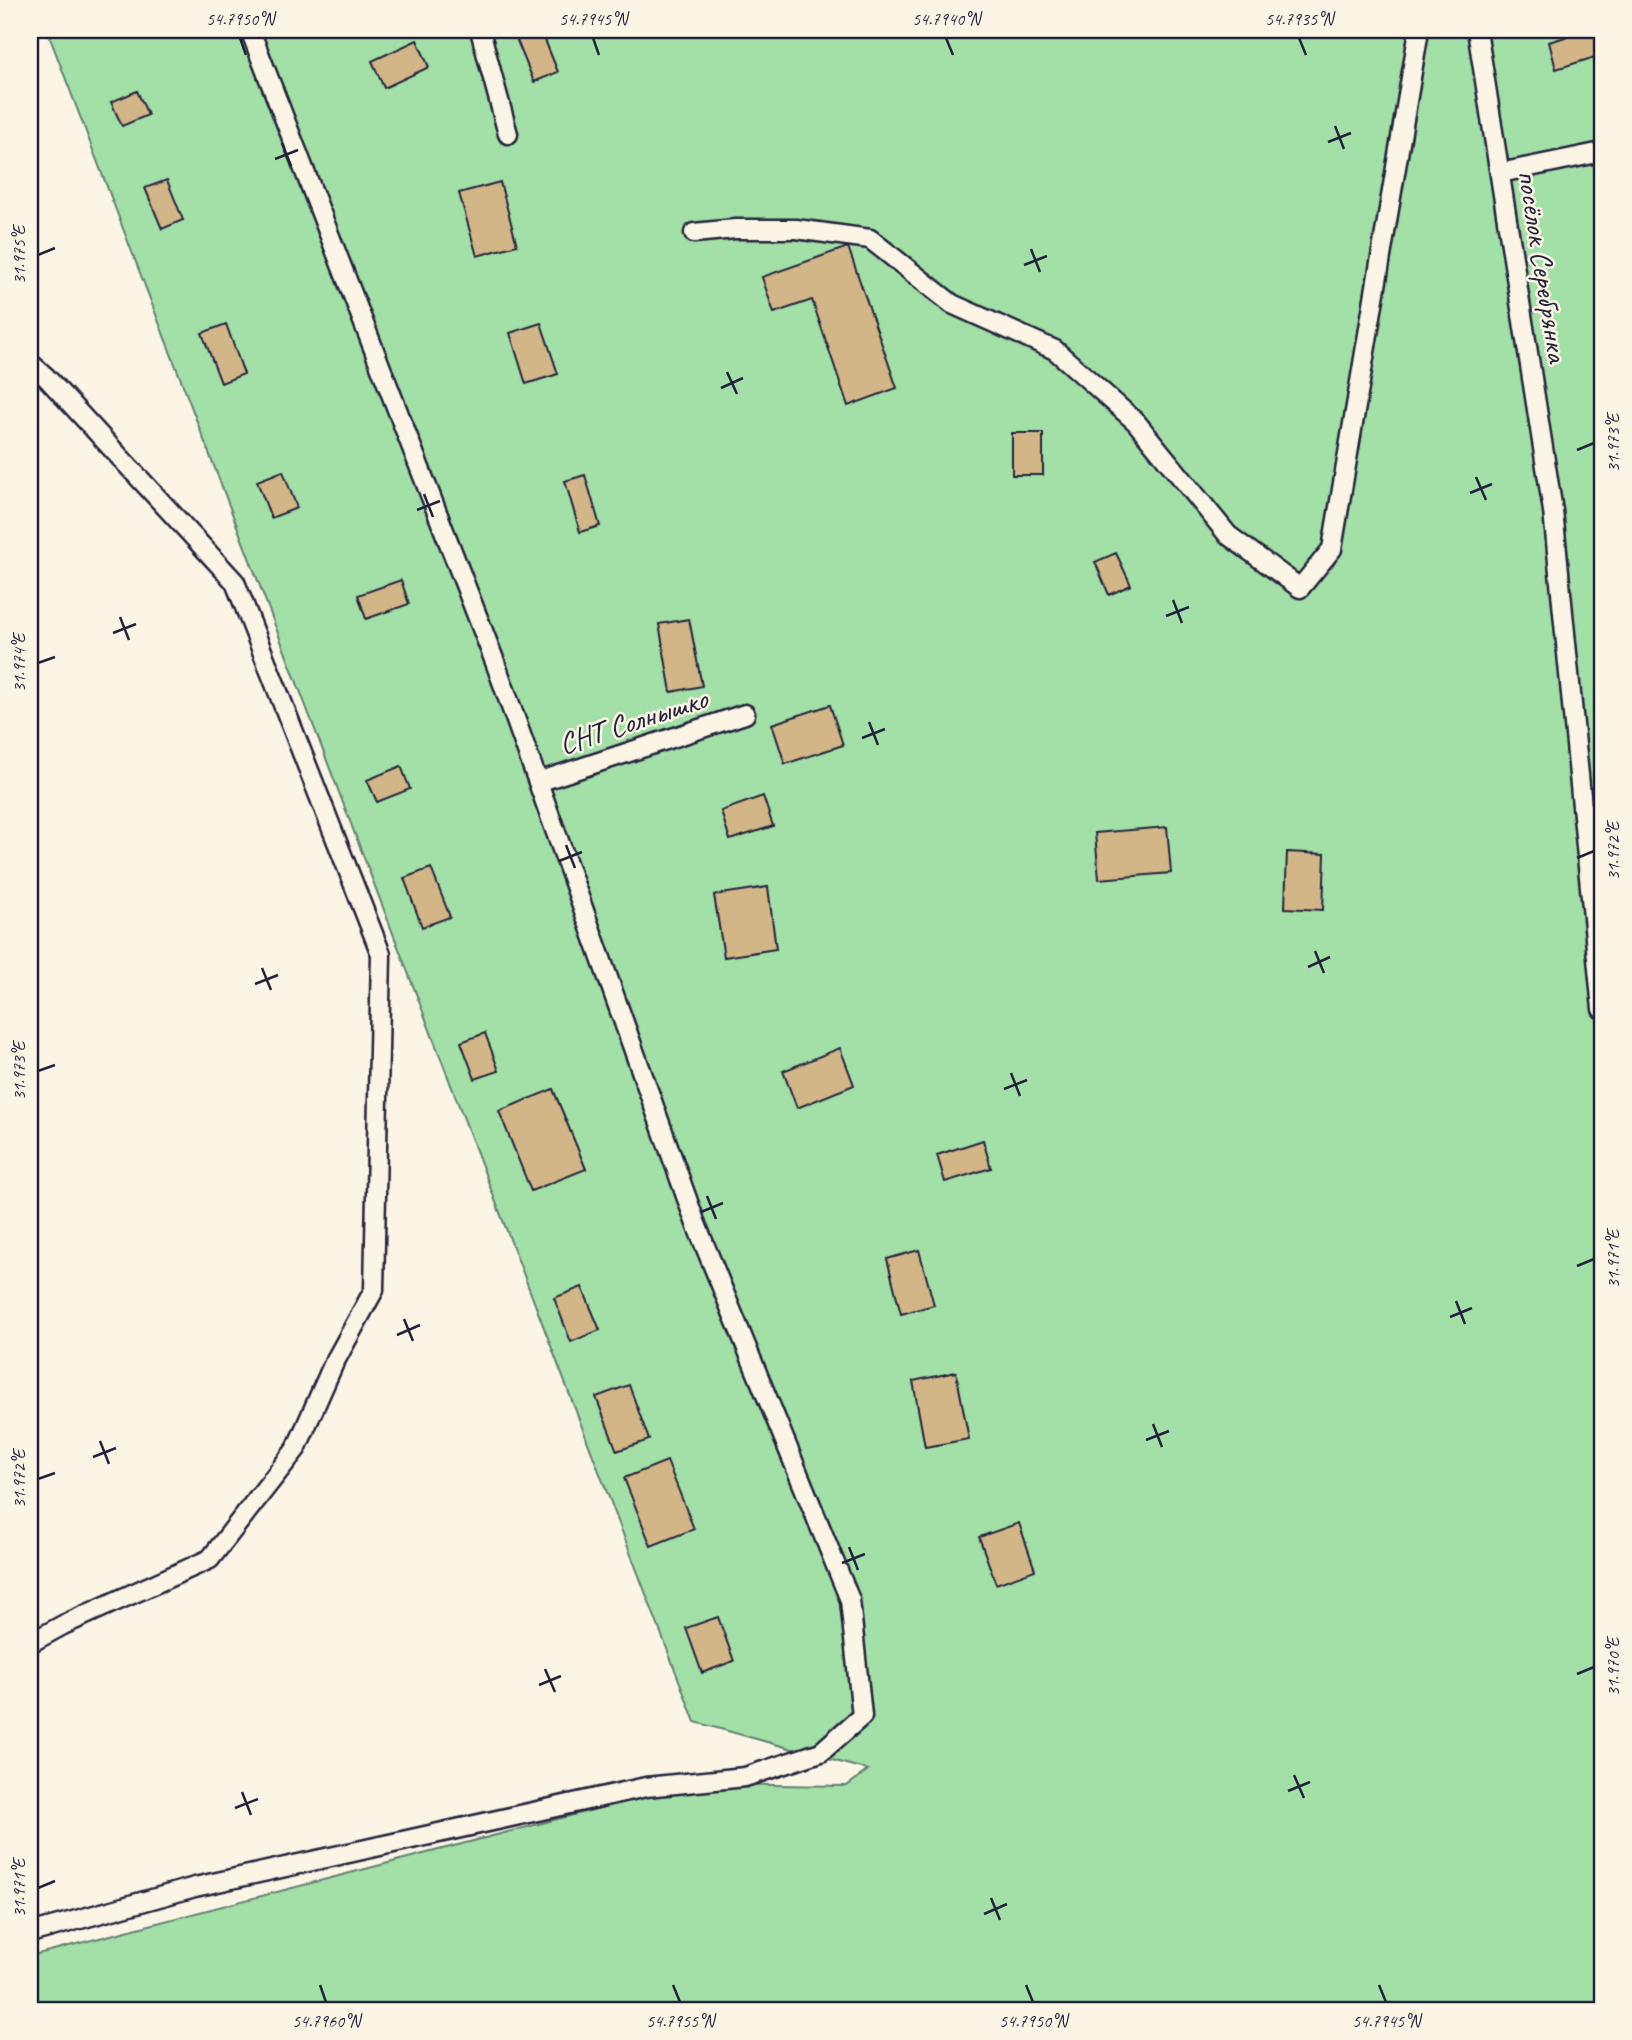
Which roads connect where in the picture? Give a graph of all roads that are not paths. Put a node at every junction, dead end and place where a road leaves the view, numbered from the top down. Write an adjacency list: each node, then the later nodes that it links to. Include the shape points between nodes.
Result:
1 (250, 30): 11 (lane)
2 (480, 30): 5 (lane)
3 (1419, 30): 8 (lane, via 1332,549 1300,588 1228,534 1136,422 1055,350 952,304 870,239 796,229)
4 (1477, 30): 7 (lane, посёлок Серебрянка)
5 (508, 134)
6 (1602, 152): 7 (lane)
7 (1500, 173): 12 (lane, посёлок Серебрянка, via 1553,511)
8 (694, 233)
9 (30, 363): 13 (lane, via 235,582 381,954 374,1290 333,1365 296,1449 210,1559)
10 (745, 714): 11 (lane, СНТ Солнышко)
11 (538, 782): 14 (lane, via 696,1224 850,1600 862,1716 821,1752 745,1777 646,1787 195,1886)
12 (1602, 1009)
13 (30, 1643)
14 (30, 1933)

